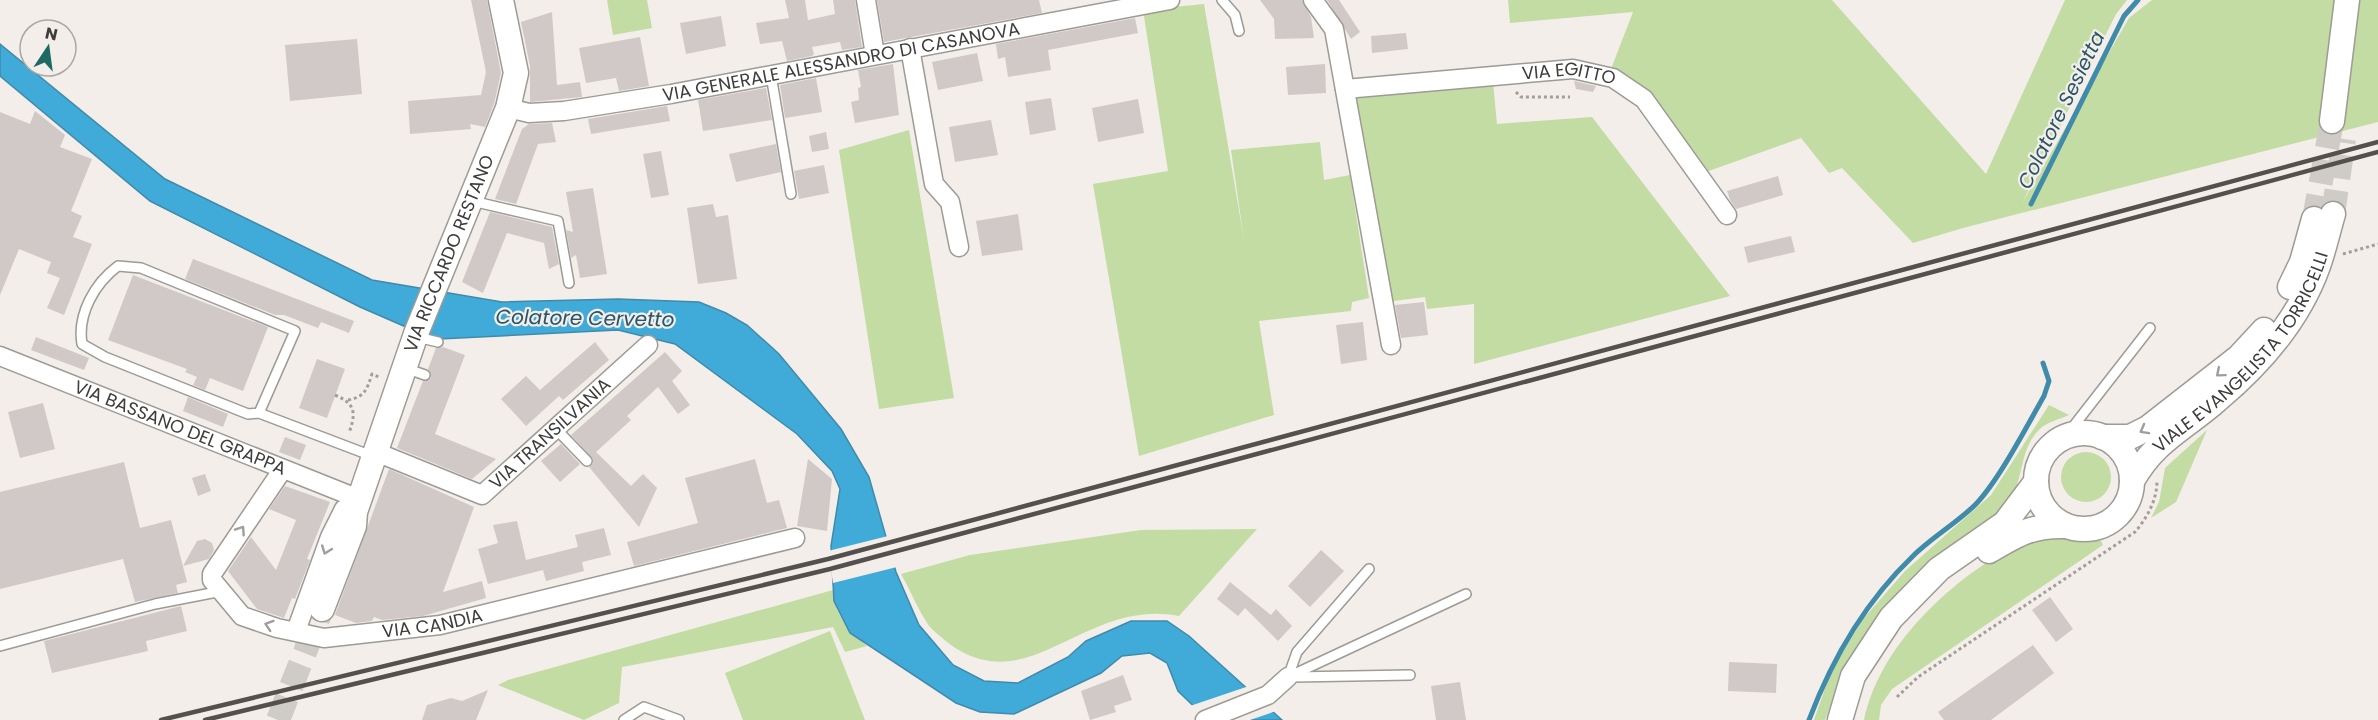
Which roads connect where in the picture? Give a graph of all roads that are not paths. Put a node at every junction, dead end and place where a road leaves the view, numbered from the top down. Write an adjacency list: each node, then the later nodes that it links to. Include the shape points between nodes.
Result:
1 (501, 0): 13 (street, VIA RICCARDO RESTANO, via 516,73)
2 (866, 0): 10 (street)
3 (1170, 0): 9 (street, VIA GENERALE ALESSANDRO DI CASANOVA)
4 (1222, 0): 8 (lane, via 1235,15)
5 (1313, 0): 12 (street, via 1334,29)
6 (2347, 0): 7 (street, via 2340,119)
7 (2363, 0)
8 (1239, 32)
9 (910, 48): 10 (street, VIA GENERALE ALESSANDRO DI CASANOVA); 17 (street, via 934,184 950,202)
10 (875, 55): 11 (street, VIA GENERALE ALESSANDRO DI CASANOVA)
11 (771, 75): 13 (street, VIA GENERALE ALESSANDRO DI CASANOVA, via 672,100 529,113); 14 (lane)
12 (1345, 89): 16 (street, VIA EGITTO, via 1573,69 1613,78 1644,99); 21 (street)
13 (508, 108): 15 (street, VIA RICCARDO RESTANO)
14 (791, 194)
15 (471, 201): 18 (lane, via 558,221); 27 (street, VIA RICCARDO RESTANO, via 441,274 424,337 405,374)
16 (1727, 215)
17 (959, 248)
18 (569, 283)
19 (2150, 328): 25 (lane)
20 (648, 345): 24 (street, VIA TRANSILVANIA)
21 (1391, 345)
22 (0, 356): 29 (street, VIA BASSANO DEL GRAPPA)
23 (259, 413): 23 (lane, via 248,414 105,357 82,344 79,328 102,278 118,266 141,268 295,331); 27 (lane)
24 (555, 428): 27 (street, VIA TRANSILVANIA, via 482,495); 28 (lane)
25 (2065, 437): 26 (street); 31 (street, via 2044,455)
26 (2102, 437): 30 (street, via 2124,454); 30 (street, VIALE EVANGELISTA TORRICELLI, one-way to 26, via 2155,447 2217,401 2280,335 2317,268 2323,216 2286,296 2267,327 2239,357 2148,428 2130,437)
27 (375, 455): 32 (street, VIA RICCARDO RESTANO)
28 (587, 461)
29 (283, 469): 32 (street, VIA BASSANO DEL GRAPPA); 36 (street, VIA CANDIA, one-way to 29, via 212,580 212,574)
30 (2132, 481): 33 (street, via 2123,510 2111,521 2082,529)
31 (2036, 482): 33 (street, via 2045,508); 46 (street, via 2005,523 1939,569 1891,618 1853,676)
32 (358, 502): 38 (street, VIA RICCARDO RESTANO, via 354,526); 39 (street, VIA RICCARDO RESTANO, one-way to 39, via 344,509 330,537)
33 (2067, 526): 47 (street, via 2042,525 2016,535 1941,587 1884,652 1867,682)
34 (795, 538): 39 (street, VIA CANDIA, via 440,625 324,638)
35 (1369, 569): 42 (lane, via 1297,652)
36 (222, 591): 39 (street, VIA CANDIA, one-way to 36, via 242,616); 40 (lane, via 155,604)
37 (1466, 594): 42 (lane)
38 (322, 609)
39 (296, 631)
40 (0, 646)
41 (1410, 675): 42 (lane)
42 (1288, 677): 45 (street, via 1268,694)
43 (624, 720): 44 (lane, via 644,707)
44 (679, 720)
45 (1205, 720)
46 (1840, 720)
47 (1855, 720)

